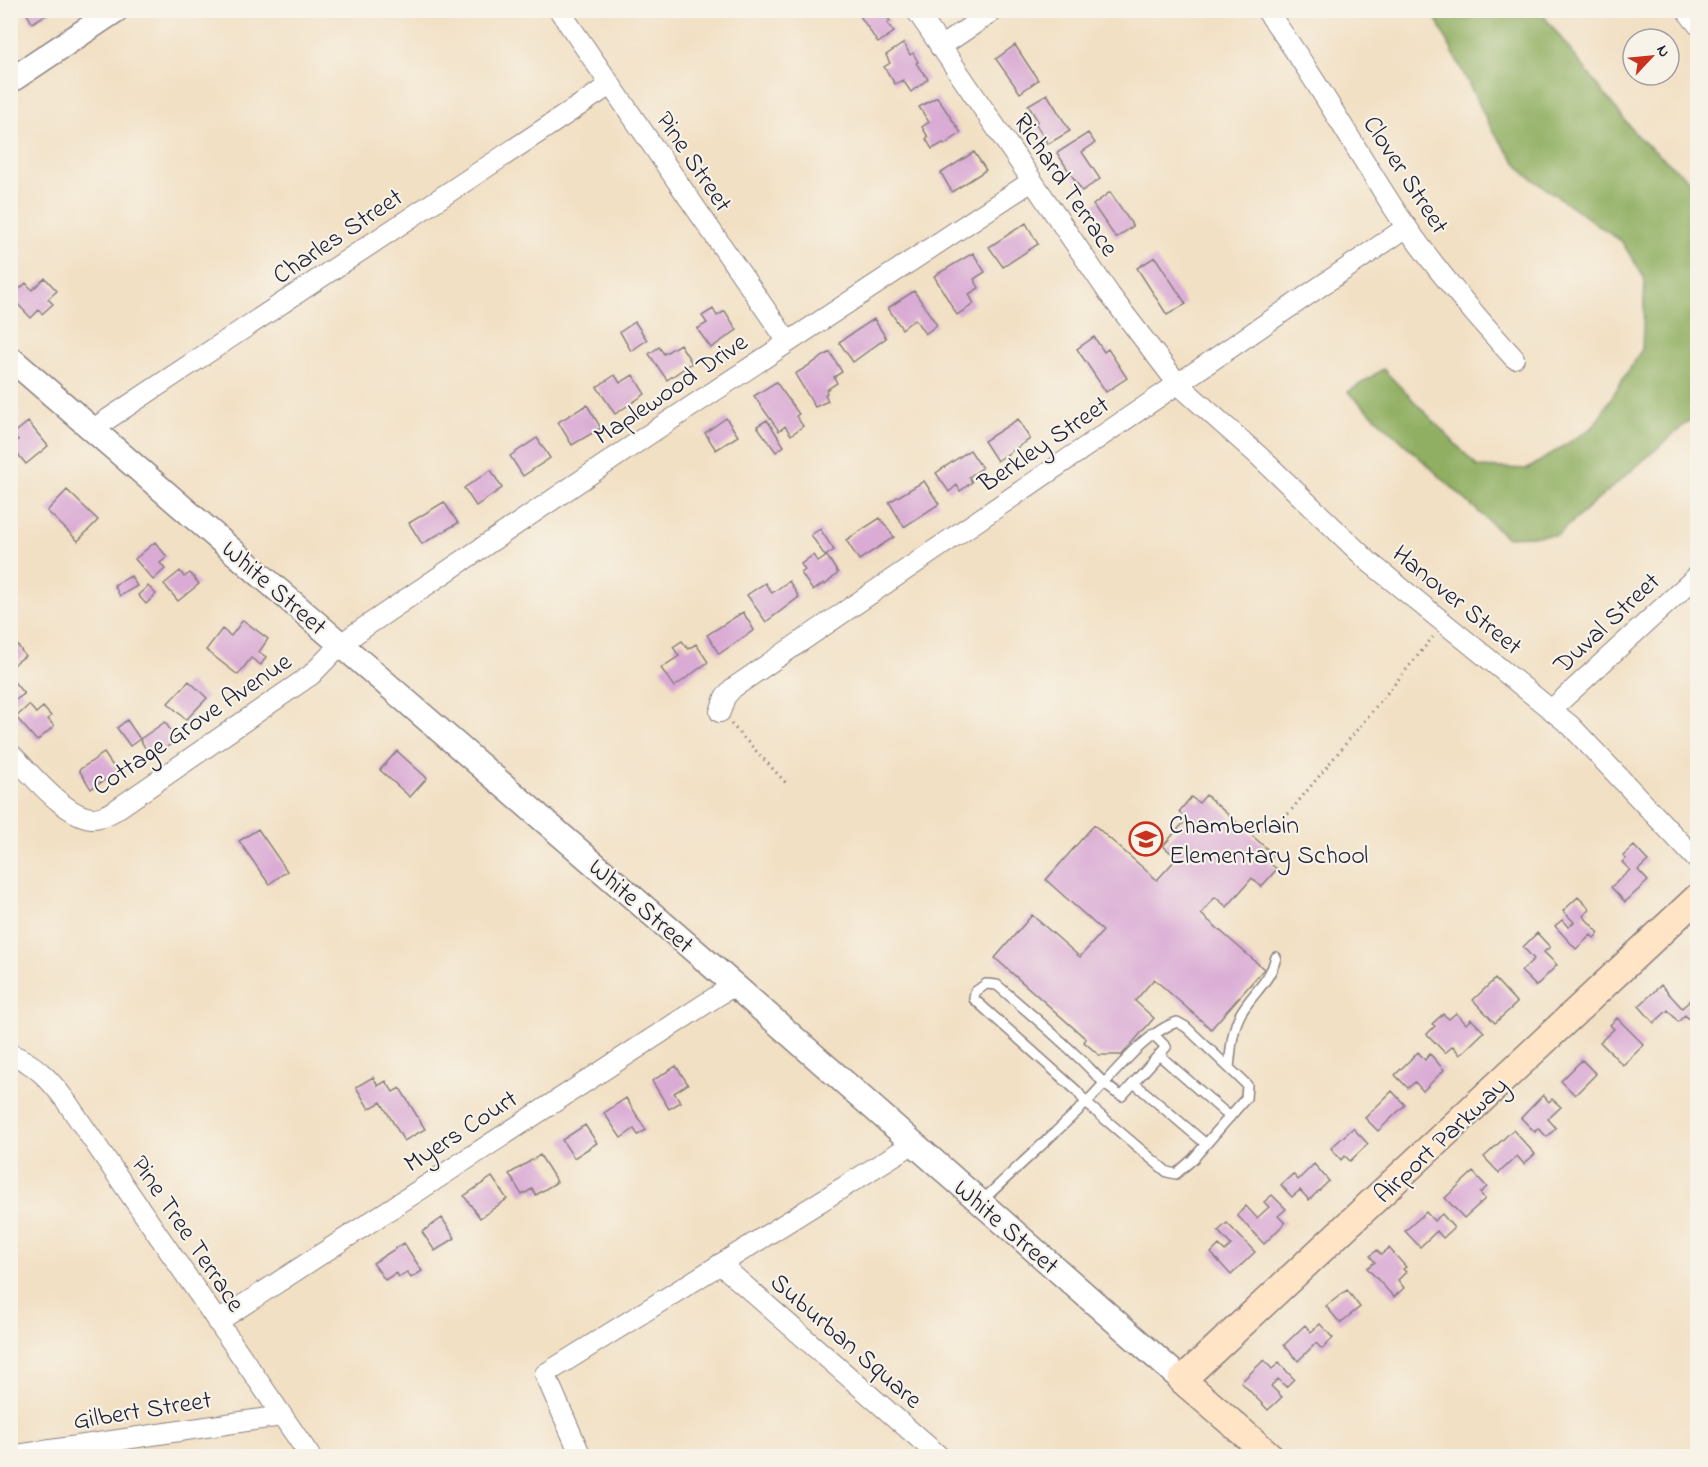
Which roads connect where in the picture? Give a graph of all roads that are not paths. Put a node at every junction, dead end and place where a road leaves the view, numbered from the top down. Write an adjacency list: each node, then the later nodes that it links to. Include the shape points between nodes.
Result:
1 (116, 10): 9 (street)
2 (559, 10): 10 (street, Pine Street)
3 (916, 10): 8 (street, Richard Terrace)
4 (994, 10): 8 (street)
5 (1266, 10): 12 (street, Clover Street, via 1297,52)
6 (1686, 10): 7 (street)
7 (1698, 25)
8 (940, 47): 11 (street, Richard Terrace)
9 (10, 81)
10 (610, 86): 13 (street, Pine Street); 17 (street, Charles Street)
11 (1032, 181): 13 (street, Maplewood Drive); 16 (street, Richard Terrace, via 1110,295)
12 (1407, 227): 15 (street, Clover Street); 16 (street, Berkley Street)
13 (788, 342): 19 (street, Maplewood Drive)
14 (10, 358): 17 (street, White Street)
15 (1514, 358)
16 (1178, 384): 20 (street, Hanover Street, via 1368,561); 21 (street, Berkley Street, via 733,688)
17 (93, 429): 19 (street, White Street)
18 (1698, 574): 20 (street, Duval Street)
19 (341, 644): 22 (street, Cottage Grove Avenue, via 311,675 99,818 81,815 63,804); 26 (street, White Street)
20 (1552, 709): 23 (street, Hanover Street)
21 (720, 712)
22 (10, 753)
23 (1698, 861)
24 (1698, 897): 40 (main road, Airport Parkway)
25 (1276, 957): 30 (lane, via 1272,972 1234,1027)
26 (734, 985): 35 (street, White Street); 39 (street, Myers Court)
27 (1153, 1034): 29 (lane, via 1166,1047); 30 (lane, via 1177,1022); 31 (lane)
28 (10, 1054): 39 (street, Pine Tree Terrace, via 33,1066 56,1088)
29 (1159, 1055): 32 (lane); 34 (lane)
30 (1229, 1068): 34 (lane, via 1247,1086 1246,1098)
31 (1106, 1083): 32 (lane, via 1122,1096); 33 (lane); 33 (lane, via 997,985 986,984 975,992 974,999)
32 (1134, 1083): 36 (lane)
33 (1086, 1103): 36 (lane, via 1167,1172 1176,1174); 37 (lane)
34 (1230, 1117): 36 (lane)
35 (914, 1143): 37 (street, White Street); 38 (street, Suburban Square)
36 (1206, 1144)
37 (981, 1202): 40 (street, White Street)
38 (720, 1264): 44 (street, Suburban Square, via 545,1374); 45 (street, Suburban Square)
39 (217, 1322): 41 (street, Pine Tree Terrace)
40 (1182, 1380): 46 (main road, White Street)
41 (281, 1416): 42 (street, Gilbert Street); 43 (street, Pine Tree Terrace)
42 (10, 1456)
43 (310, 1456)
44 (581, 1456)
45 (939, 1456)
46 (1269, 1456)

